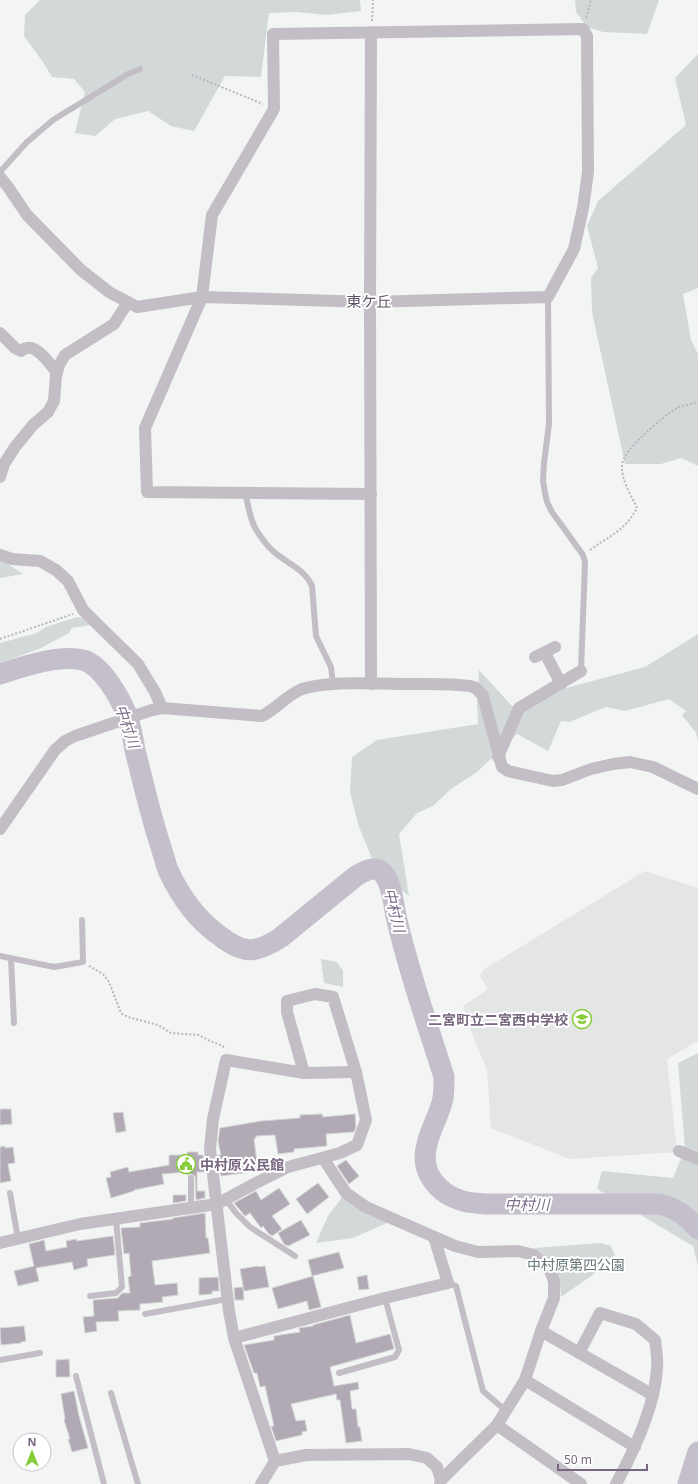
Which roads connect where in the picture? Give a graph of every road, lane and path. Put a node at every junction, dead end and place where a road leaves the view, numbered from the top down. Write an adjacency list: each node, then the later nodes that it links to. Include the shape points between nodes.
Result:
1 (373, 0): 4 (path)
2 (591, 0): 3 (path)
3 (582, 29): 4 (street); 11 (street, via 587,36 587,180 574,248)
4 (371, 32): 7 (street, via 273,34); 13 (street)
5 (140, 69): 8 (lane, via 53,120 26,142)
6 (192, 75): 7 (path)
7 (274, 109): 10 (street, via 212,215)
8 (0, 172)
9 (0, 178): 12 (street, via 27,215 81,270 108,292)
10 (202, 297): 12 (street, via 137,307); 13 (street); 18 (street, via 145,428 147,492)
11 (548, 297): 13 (street); 20 (lane, via 549,424 543,481 547,502 552,512)
12 (128, 302): 15 (street, via 114,324 65,355)
13 (370, 302): 19 (street)
14 (0, 333): 15 (street, via 15,348 21,351 26,348 33,349 42,355)
15 (57, 373): 17 (street, via 54,402 48,412 15,447 4,464)
16 (698, 402): 20 (path, via 678,407 632,446 622,464 624,479 637,508 632,518 617,532)
17 (0, 477)
18 (245, 493): 19 (street); 26 (lane, via 253,524 272,551 309,579 312,586 316,636 331,667)
19 (371, 494): 27 (street)
20 (582, 555): 25 (lane, via 585,566)
21 (0, 556): 22 (street, via 40,561 56,570 68,581)
22 (83, 610): 23 (path); 29 (street, via 138,664 155,692)
23 (0, 639)
24 (545, 653): 28 (street)
25 (581, 672): 28 (street)
26 (333, 684): 27 (street); 29 (street, via 303,689 262,716)
27 (371, 684): 30 (street, via 463,685 476,688 482,696)
28 (561, 684): 30 (street, via 519,708)
29 (157, 709): 32 (street, via 65,741 55,750)
30 (498, 756): 31 (street, via 502,766 508,771 553,781 613,764 640,763)
31 (698, 789)
32 (0, 829)
33 (82, 920): 36 (lane)
34 (0, 956): 35 (lane)
35 (11, 959): 36 (lane, via 54,967); 37 (lane)
36 (83, 962): 38 (path, via 103,974 109,982 121,1013 128,1018 158,1025 171,1033 199,1035 223,1046)
37 (14, 1023)
38 (226, 1060): 40 (street); 46 (street, via 213,1119 210,1149)
39 (356, 1072): 40 (street); 40 (street, via 333,997 315,994 287,1001 287,1012); 42 (street, via 366,1120 357,1145)
40 (304, 1073)
41 (679, 1151): 43 (street)
42 (323, 1158): 46 (street, via 288,1167); 49 (street, via 346,1193 366,1207)
43 (698, 1159)
44 (191, 1178): 47 (lane)
45 (10, 1193): 50 (lane)
46 (222, 1202): 47 (street); 52 (lane, via 250,1227); 56 (street)
47 (191, 1208): 48 (street)
48 (116, 1219): 50 (street, via 80,1224); 54 (lane, via 122,1287 116,1293)
49 (434, 1237): 53 (street); 58 (street, via 478,1252 518,1250 534,1255 549,1268 554,1281 554,1298)
50 (18, 1239): 51 (street)
51 (0, 1243)
52 (295, 1256)
53 (448, 1283): 55 (street); 68 (lane, via 456,1286 482,1391)
54 (90, 1296)
55 (385, 1298): 59 (street); 63 (lane, via 398,1354)
56 (227, 1299): 57 (lane); 59 (street)
57 (145, 1314)
58 (541, 1331): 61 (street); 65 (street)
59 (234, 1338): 71 (street)
60 (40, 1353): 62 (lane)
61 (580, 1353): 67 (street); 67 (street, via 600,1314 636,1324 655,1340 657,1368)
62 (0, 1360)
63 (339, 1373)
64 (76, 1376): 73 (lane)
65 (525, 1380): 68 (street); 70 (street)
66 (111, 1393): 74 (lane)
67 (653, 1395): 70 (street)
68 (505, 1410): 69 (street)
69 (497, 1425): 72 (street); 76 (street)
70 (635, 1447): 77 (street)
71 (275, 1461): 72 (street, via 306,1455 409,1454 427,1458 437,1467); 75 (street)
72 (440, 1482)
73 (104, 1484)
74 (138, 1484)
75 (261, 1484)
76 (581, 1484)
77 (616, 1484)

